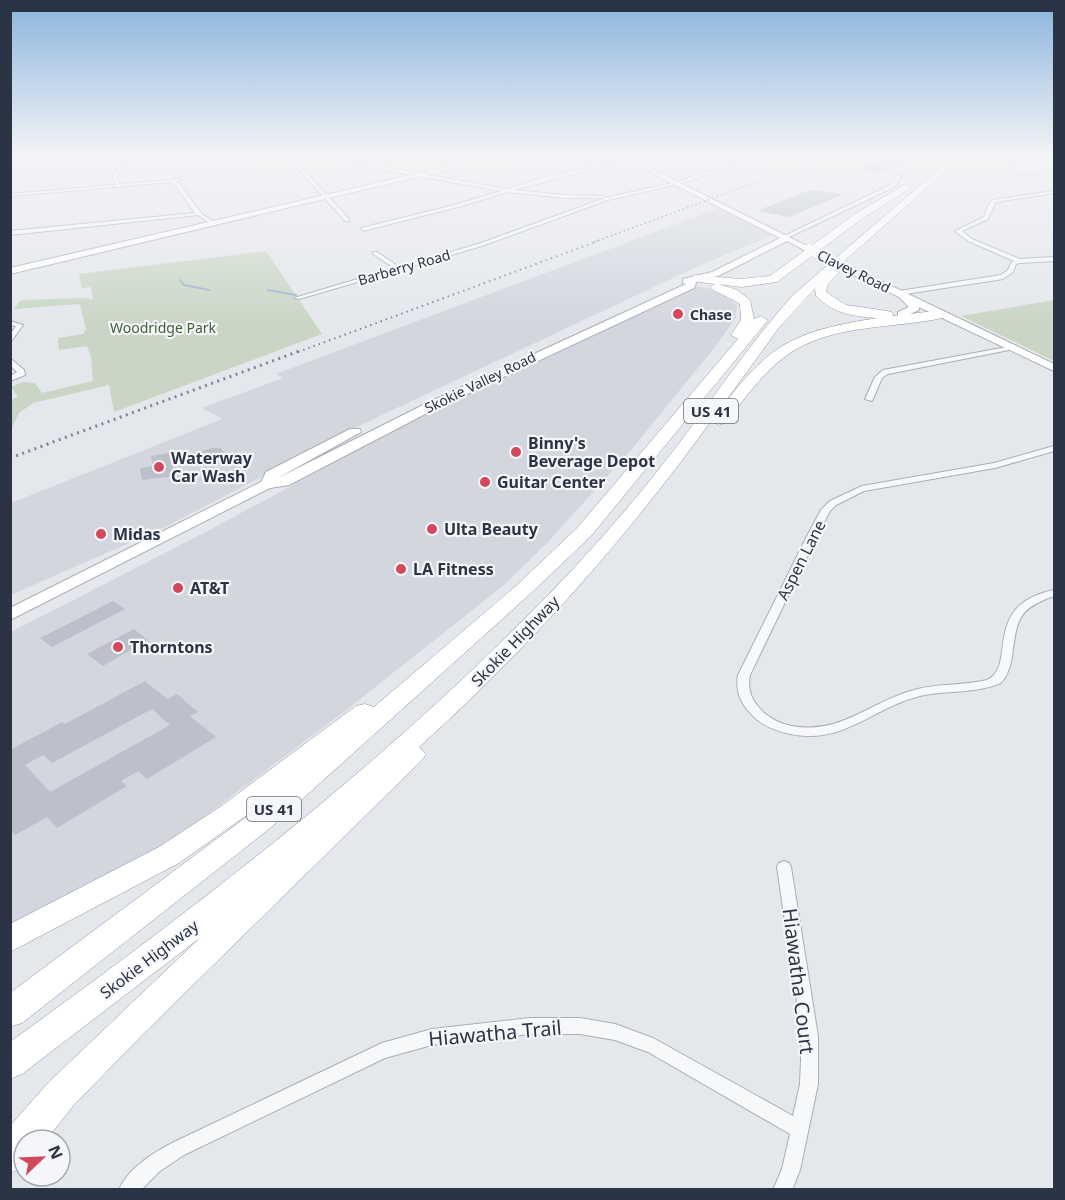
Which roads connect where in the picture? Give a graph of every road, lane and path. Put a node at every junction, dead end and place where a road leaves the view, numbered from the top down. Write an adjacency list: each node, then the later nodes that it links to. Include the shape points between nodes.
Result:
1 (263, 212): 13 (main road)
2 (340, 212): 12 (street)
3 (432, 212): 14 (street)
4 (571, 212): 23 (street, Barberry Road)
5 (735, 212): 17 (main road, Clavey Road)
6 (838, 212): 17 (street, Skokie Valley Road)
7 (866, 212): 25 (highway, via 773,279 741,283)
8 (881, 212): 35 (highway, Skokie Highway / US 41, via 782,297)
9 (894, 212): 15 (highway, Skokie Highway / US 41)
10 (988, 212): 22 (street, via 986,218 958,231)
11 (196, 214): 13 (street); 16 (street)
12 (347, 220)
13 (213, 224): 24 (main road)
14 (363, 229)
15 (873, 230): 29 (highway, via 822,283 820,293 831,303 852,310); 43 (highway, Skokie Highway / US 41, via 773,326)
16 (10, 233)
17 (785, 237): 18 (main road, Skokie Valley Road); 19 (main road, Clavey Road); 25 (main road, Skokie Valley Road, via 704,270)
18 (767, 249): 19 (main road); 25 (main road, Skokie Valley Road, via 715,274)
19 (809, 249): 26 (main road, Clavey Road, bridge)
20 (375, 253): 23 (street)
21 (1054, 259): 22 (street)
22 (1019, 261): 26 (street, via 1002,278)
23 (399, 269): 27 (street, Barberry Road)
24 (10, 271)
25 (695, 279): 35 (highway, via 733,293 748,308 748,320); 36 (main road, Skokie Valley Road, via 675,284); 38 (main road, Skokie Valley Road, via 691,286)
26 (900, 293): 28 (main road, Clavey Road); 29 (main road, via 915,308)
27 (297, 298)
28 (937, 311): 29 (highway); 32 (main road, Clavey Road); 43 (highway, via 826,332 792,345 770,363)
29 (902, 314)
30 (10, 323): 31 (street, via 20,325)
31 (10, 341)
32 (1012, 348): 34 (main road, Clavey Road); 39 (street, via 886,372 879,377)
33 (10, 360): 37 (street, via 21,372)
34 (1054, 368)
35 (714, 376): 45 (highway, Skokie Highway / US 41, via 584,532)
36 (466, 378): 38 (main road); 40 (main road, Skokie Valley Road)
37 (10, 379)
38 (479, 383): 41 (main road, Skokie Valley Road)
39 (869, 399)
40 (413, 403): 41 (main road); 44 (main road, Skokie Valley Road, via 272,475)
41 (427, 408): 44 (main road, Skokie Valley Road, via 284,482)
42 (1054, 448): 46 (street, Aspen Lane, via 995,465 862,489 826,510 742,685 749,705 777,726 810,734 838,729 916,693 998,680 1004,671 1016,613 1035,598)
43 (658, 482): 48 (highway, Skokie Highway / US 41, via 581,572)
44 (267, 484): 47 (main road, Skokie Valley Road)
45 (523, 590): 50 (highway, via 230,814 170,855); 51 (highway, Skokie Highway / US 41, via 259,822)
46 (1054, 593)
47 (10, 615)
48 (472, 686): 52 (highway, Skokie Highway / US 41, via 176,939); 54 (highway, via 435,733 129,1025 61,1094)
49 (784, 867): 53 (street, Hiawatha Court, via 810,1036 809,1084)
50 (10, 939)
51 (10, 1012)
52 (10, 1064)
53 (799, 1129): 55 (street, Hiawatha Trail, via 653,1046 615,1032 580,1026 530,1026 432,1037 392,1048 153,1164); 56 (street, Hiawatha Court)
54 (10, 1155)
55 (128, 1190)
56 (782, 1190)

